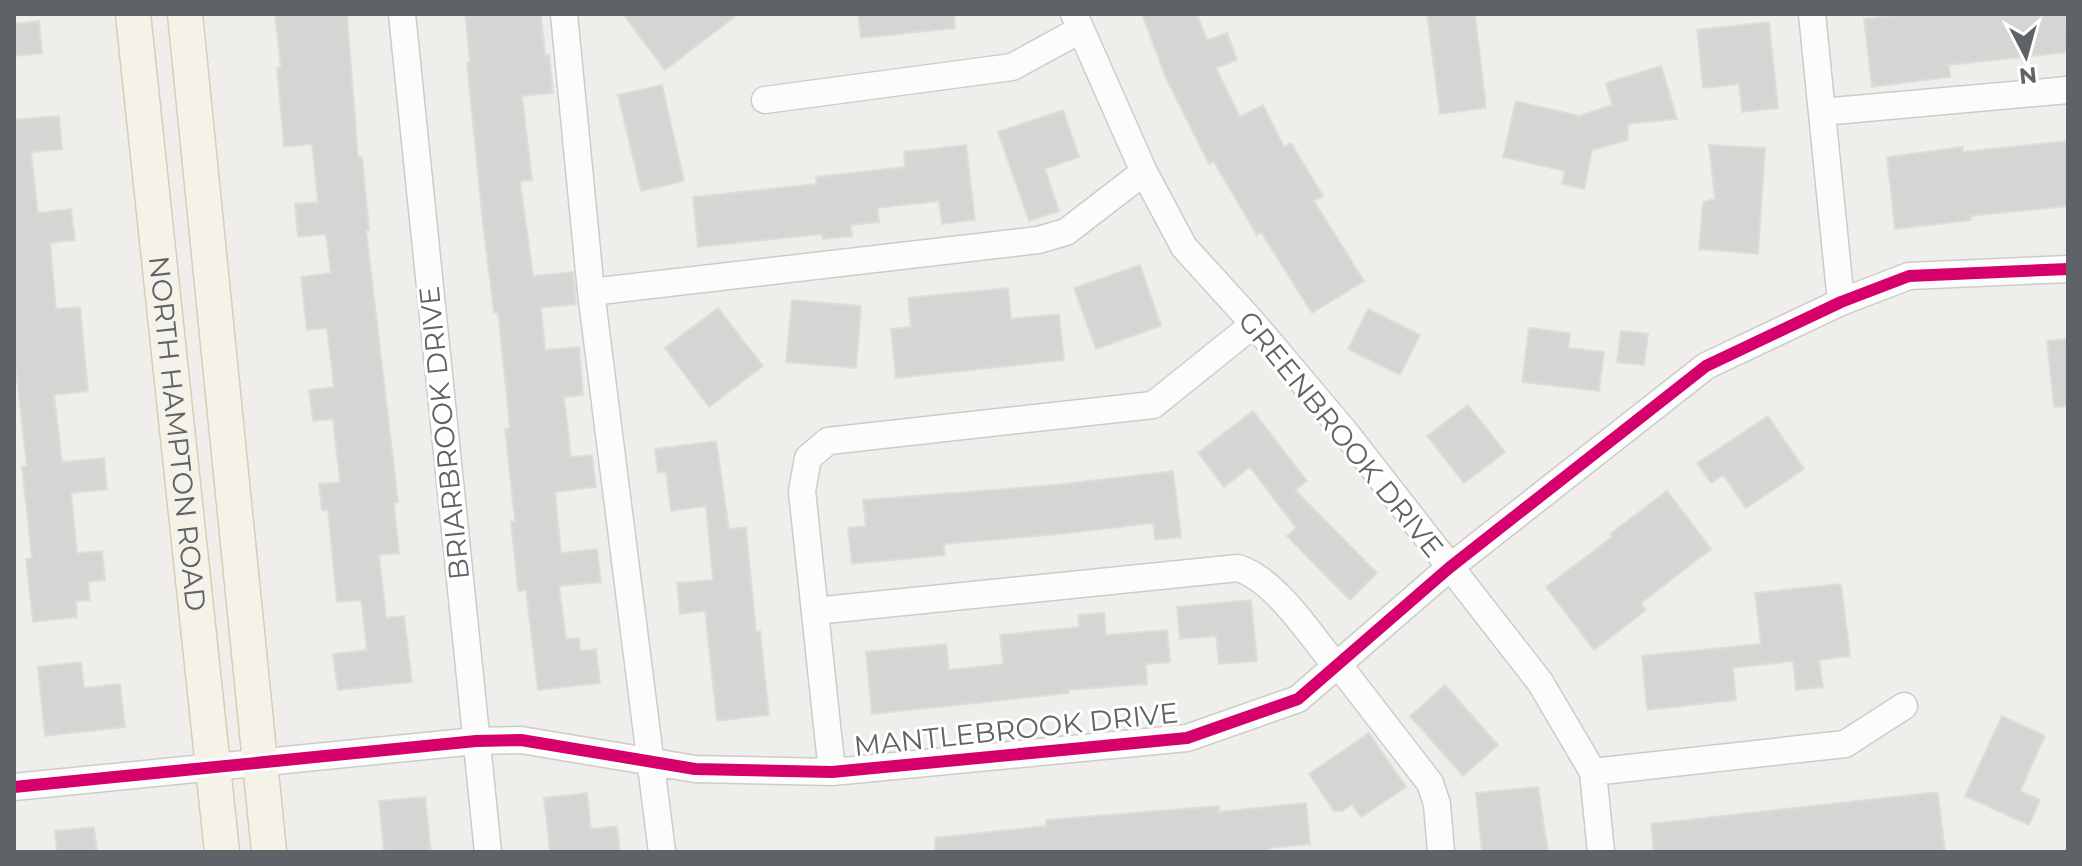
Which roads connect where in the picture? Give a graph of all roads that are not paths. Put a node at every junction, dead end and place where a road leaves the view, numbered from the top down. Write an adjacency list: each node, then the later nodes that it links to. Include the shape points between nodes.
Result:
1 (133, 14): 22 (main road, NORTH HAMPTON ROAD)
2 (185, 14): 21 (main road, NORTH HAMPTON ROAD)
3 (402, 14): 19 (street, BRIARBROOK DRIVE)
4 (564, 14): 12 (street)
5 (1812, 14): 9 (street)
6 (1077, 22): 8 (street, via 1012,67); 10 (street, GREENBROOK DRIVE)
7 (2068, 90): 9 (street)
8 (765, 100)
9 (1822, 112): 13 (street)
10 (1144, 172): 12 (street, via 1066,232 1038,240); 14 (street, GREENBROOK DRIVE, via 1184,247)
11 (2068, 269): 13 (street, MANTLEBROOK DRIVE, via 1909,276)
12 (591, 292): 20 (street)
13 (1841, 302): 15 (street, MANTLEBROOK DRIVE, via 1706,366)
14 (1254, 324): 15 (street, GREENBROOK DRIVE); 16 (street, via 1153,405 828,441 808,458 802,491)
15 (1449, 568): 17 (street, MANTLEBROOK DRIVE); 24 (street, GREENBROOK DRIVE, via 1540,682)
16 (815, 611): 17 (street, via 1238,568 1253,573 1273,591); 23 (street)
17 (1337, 665): 23 (street, MANTLEBROOK DRIVE, via 1298,699 1187,738); 30 (street, via 1430,783)
18 (1904, 706): 24 (street, via 1845,744)
19 (476, 741): 20 (street, MANTLEBROOK DRIVE, via 521,740); 21 (street, MANTLEBROOK DRIVE); 28 (street, BRIARBROOK DRIVE)
20 (651, 760): 23 (street, MANTLEBROOK DRIVE, via 695,769); 29 (street)
21 (259, 763): 22 (street, MANTLEBROOK DRIVE); 27 (main road, NORTH HAMPTON ROAD)
22 (213, 767): 25 (street, MANTLEBROOK DRIVE); 26 (main road, NORTH HAMPTON ROAD)
23 (832, 772)
24 (1593, 772): 31 (street, GREENBROOK DRIVE)
25 (14, 787)
26 (222, 852)
27 (269, 852)
28 (488, 852)
29 (662, 852)
30 (1441, 852)
31 (1601, 852)

